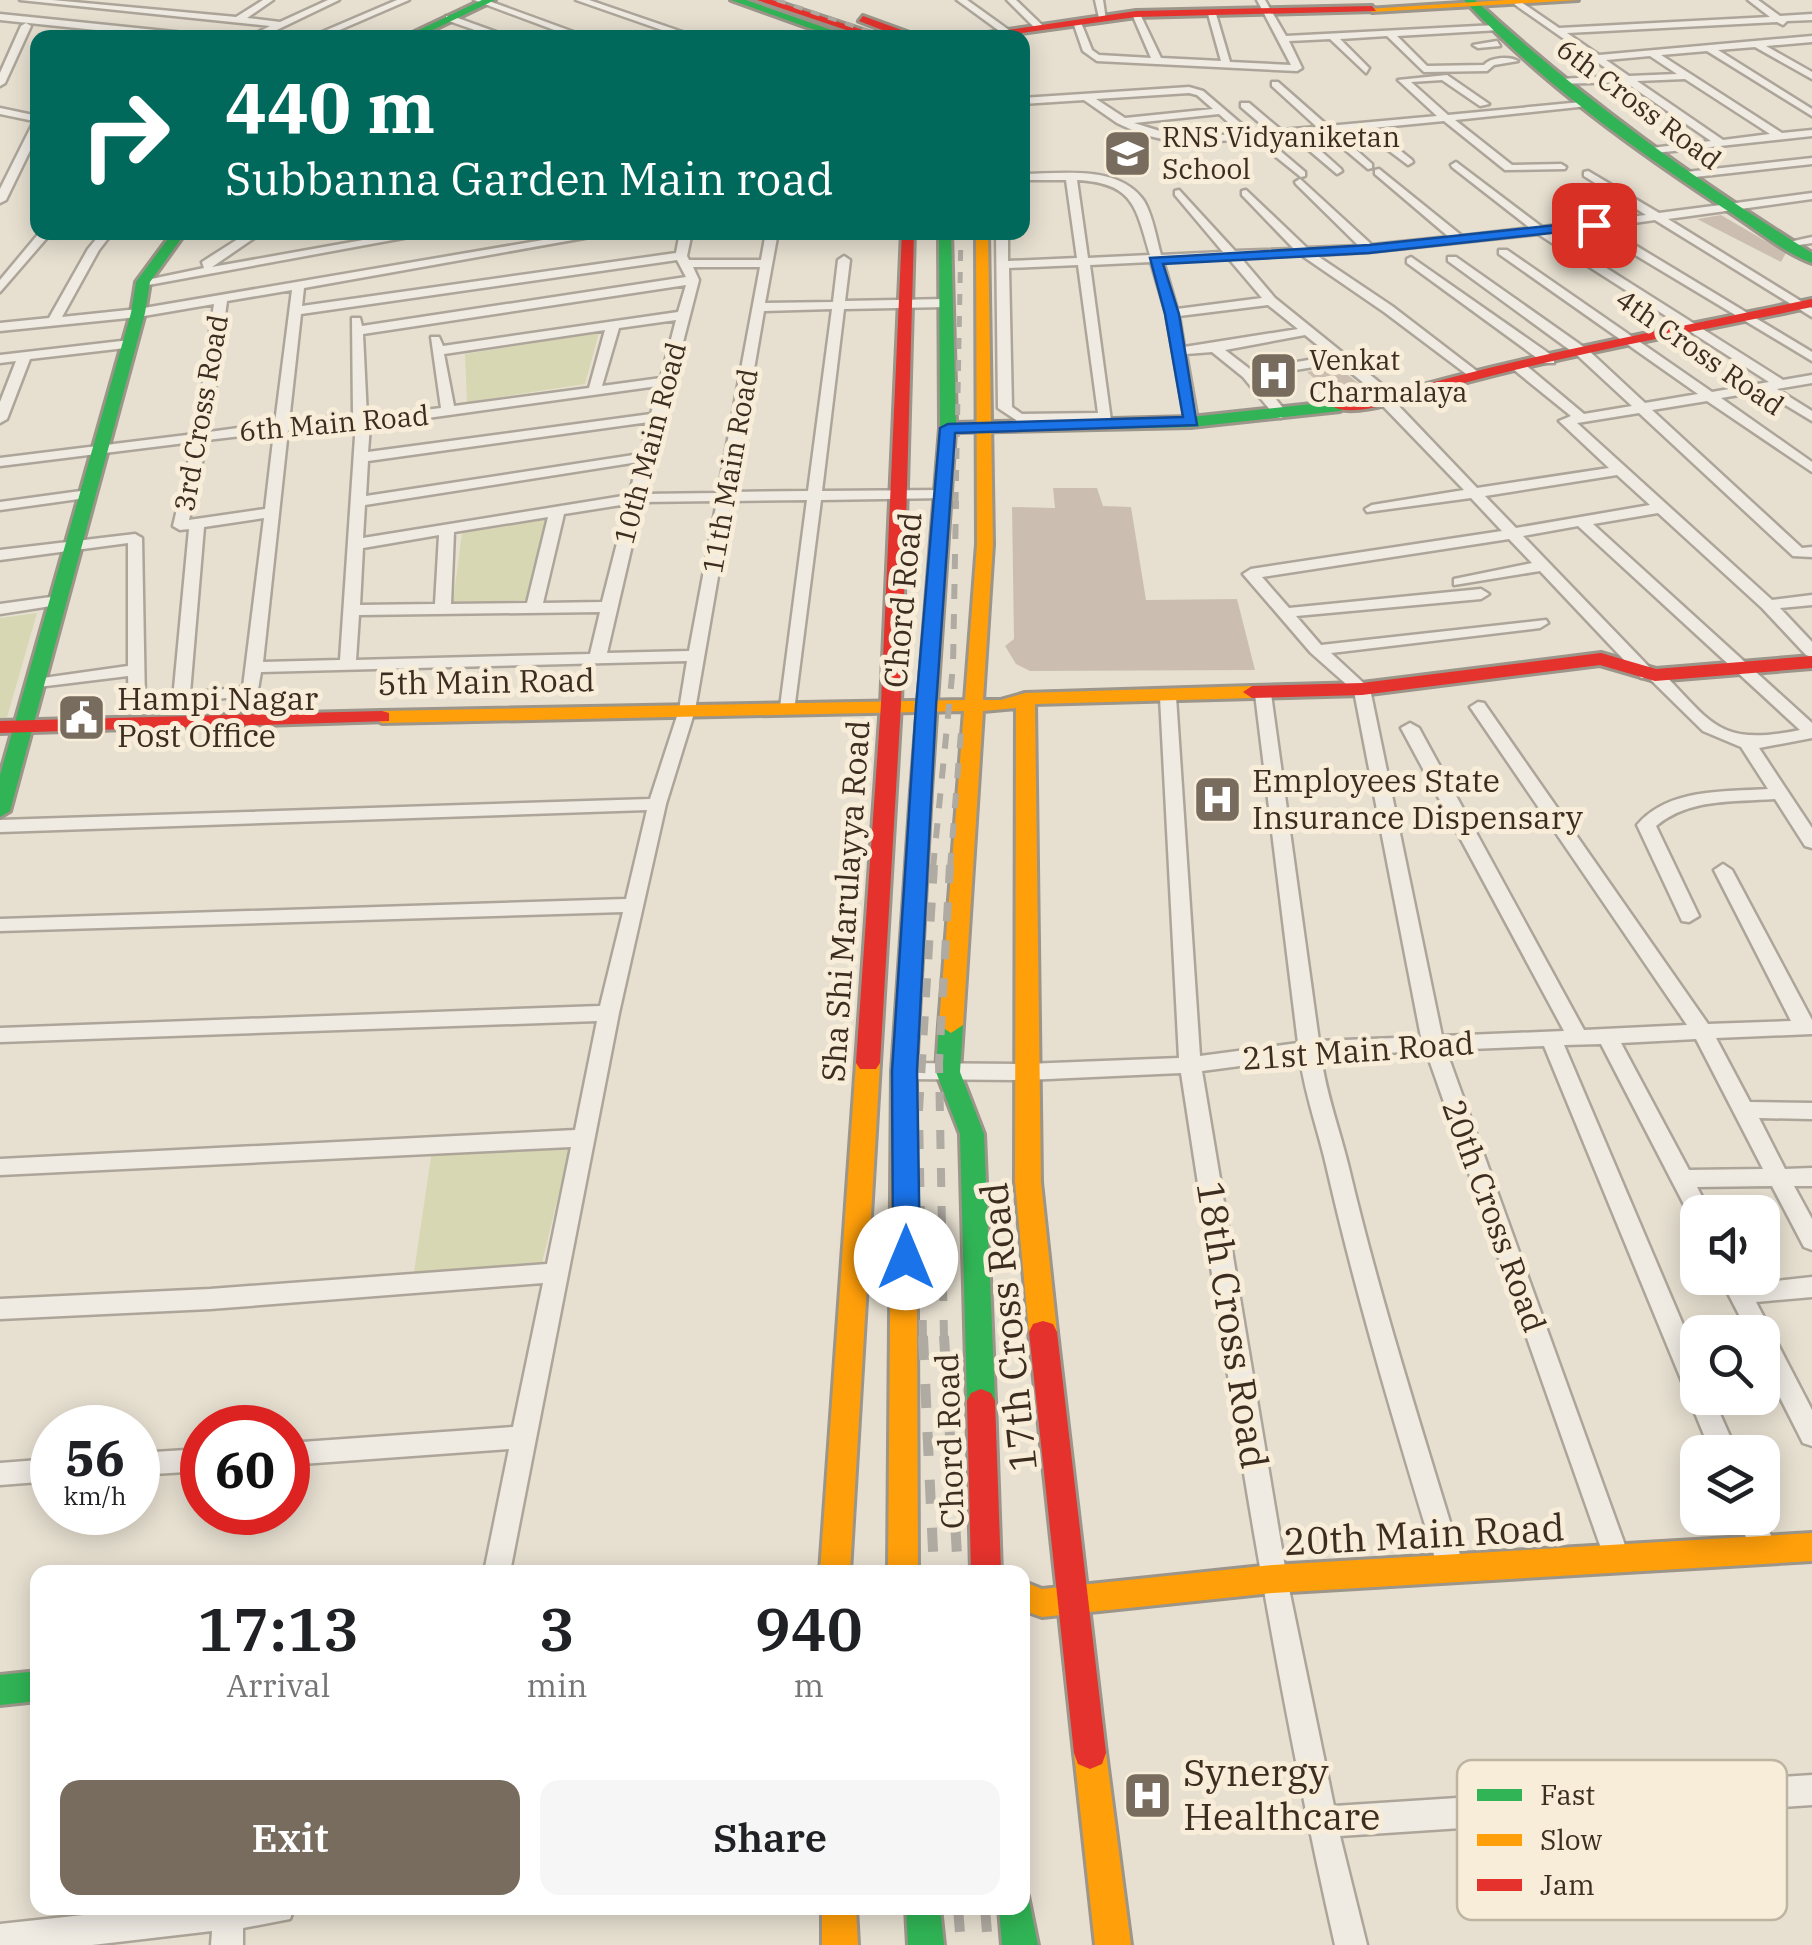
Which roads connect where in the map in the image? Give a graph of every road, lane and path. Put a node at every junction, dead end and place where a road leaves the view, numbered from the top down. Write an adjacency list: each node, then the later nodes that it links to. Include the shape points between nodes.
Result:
1 (24, 0): 13 (street)
2 (269, 0): 27 (street)
3 (335, 0): 29 (street)
4 (405, 0): 35 (street)
5 (580, 0): 39 (street)
6 (736, 0): 40 (main road)
7 (762, 0): 41 (main road)
8 (801, 0): 42 (main road)
9 (961, 0): 43 (street)
10 (1011, 0): 31 (street)
11 (1573, 0): 15 (main road)
12 (1752, 0): 25 (street)
13 (41, 1): 22 (street)
14 (484, 1): 24 (main road); 38 (street)
15 (1527, 2): 16 (main road); 46 (street)
16 (1460, 3): 17 (main road); 48 (main road, 6th Cross Road)
17 (1265, 6): 21 (main road); 50 (street)
18 (199, 8): 22 (street)
19 (1101, 9): 20 (main road); 28 (main road)
20 (1136, 14): 21 (main road); 60 (street)
21 (1212, 14): 62 (street)
22 (187, 15): 27 (street)
23 (1812, 17): 25 (street)
24 (449, 18): 36 (main road); 37 (street)
25 (1778, 19): 46 (street); 51 (street)
26 (0, 20): 30 (street); 33 (street)
27 (238, 20): 29 (street)
28 (1076, 22): 31 (main road); 60 (street, via 1097,58)
29 (278, 24): 34 (street)
30 (26, 26): 32 (street); 56 (street)
31 (1040, 28): 44 (main road)
32 (78, 30)
33 (87, 30)
34 (266, 30)
35 (332, 30)
36 (423, 30)
37 (484, 30)
38 (564, 30)
39 (672, 30)
40 (837, 30)
41 (841, 30)
42 (890, 30)
43 (1004, 30)
44 (1027, 30)
45 (1467, 31): 47 (street); 48 (street); 53 (street)
46 (1557, 31): 59 (street)
47 (1390, 33): 49 (street); 61 (street, via 1424,69 1487,68)
48 (1492, 34): 53 (street); 61 (street, via 1514,62); 69 (main road, 6th Cross Road)
49 (1333, 36): 50 (street); 63 (street)
50 (1283, 38): 62 (street, via 1297,68)
51 (1812, 39): 52 (street)
52 (1755, 43): 54 (street); 67 (street)
53 (1478, 45): 61 (street)
54 (1708, 48): 58 (street); 81 (street)
55 (30, 49): 56 (street)
56 (15, 50): 57 (street); 70 (street)
57 (0, 52)
58 (1652, 53): 59 (street); 66 (street)
59 (1595, 58): 68 (street)
60 (1155, 60): 62 (street); 65 (street)
61 (1490, 62)
62 (1225, 68): 64 (street)
63 (1366, 70)
64 (1176, 74)
65 (1160, 75)
66 (1686, 76): 68 (street); 91 (street)
67 (1812, 76)
68 (1626, 79): 69 (street); 93 (street)
69 (1559, 82): 75 (main road, 6th Cross Road)
70 (0, 83)
71 (1275, 84): 86 (street)
72 (1083, 94): 73 (street); 79 (street, via 1188,90); 84 (street)
73 (1030, 99)
74 (1484, 104): 77 (street); 77 (street, via 1444,76 1403,80); 80 (street)
75 (1588, 104): 80 (street); 94 (main road, 6th Cross Road)
76 (1245, 105): 89 (street)
77 (1436, 108): 83 (street)
78 (0, 111): 82 (street)
79 (1222, 111): 84 (street); 90 (street)
80 (1498, 113): 83 (street)
81 (1812, 113)
82 (30, 118)
83 (1446, 118): 85 (street); 98 (street, via 1509,168)
84 (1121, 120): 90 (street, via 1160,139)
85 (1363, 126): 86 (street); 96 (street)
86 (1326, 129): 87 (street); 124 (street)
87 (1293, 132): 89 (street); 99 (street)
88 (1812, 133): 91 (street)
89 (1280, 134): 90 (street)
90 (1254, 136): 127 (street)
91 (1779, 136): 93 (street)
92 (30, 137): 107 (street)
93 (1721, 143): 94 (street)
94 (1655, 150): 101 (main road, 6th Cross Road)
95 (1812, 161): 101 (street)
96 (1408, 162)
97 (1456, 165): 111 (street)
98 (1562, 167)
99 (1338, 171)
100 (1588, 174): 109 (street)
101 (1686, 175): 108 (main road, 6th Cross Road)
102 (1030, 178): 103 (street)
103 (1071, 178): 135 (street, via 1104,179 1134,191); 138 (street)
104 (1179, 193): 130 (street)
105 (1246, 193): 129 (street)
106 (1812, 196): 108 (street)
107 (0, 200)
108 (1727, 207): 109 (street); 126 (main road, 6th Cross Road)
109 (1654, 218): 110 (street); 152 (street)
110 (1594, 225): 111 (street); 157 (street)
111 (1540, 231): 124 (street); 162 (street)
112 (40, 240): 144 (street)
113 (101, 240): 159 (street)
114 (174, 240): 142 (main road)
115 (245, 240): 140 (street)
116 (383, 240): 140 (street)
117 (567, 240): 143 (street)
118 (685, 240): 133 (street)
119 (770, 240): 137 (street, 11th Main Road)
120 (908, 240): 147 (main road, Sha Shi Marulayya Road)
121 (946, 240): 148 (main road, Chord Road)
122 (982, 240): 198 (main road, Chord Road)
123 (1002, 240): 139 (street)
124 (1460, 240): 127 (street)
125 (1812, 240): 126 (street)
126 (1786, 244): 132 (main road, 6th Cross Road)
127 (1369, 249): 129 (street)
128 (1503, 252): 165 (street, 4th Cross Road)
129 (1305, 253): 130 (street); 178 (street)
130 (1234, 257): 135 (street); 146 (street)
131 (1452, 259): 170 (street)
132 (1812, 259)
133 (682, 260): 137 (street); 141 (street); 149 (street)
134 (844, 260): 150 (street)
135 (1155, 261): 138 (street); 155 (street)
136 (1412, 261): 175 (street)
137 (766, 263): 151 (street, 11th Main Road)
138 (1086, 263): 139 (street); 194 (street)
139 (1002, 265): 194 (street, via 1005,408 1020,418)
140 (196, 271): 142 (street)
141 (693, 280): 156 (street, 10th Main Road); 158 (street)
142 (143, 282): 154 (main road)
143 (298, 287): 145 (street); 153 (street)
144 (0, 288)
145 (221, 300): 154 (street); 199 (street, 3rd Cross Road)
146 (1271, 302): 155 (street); 164 (street)
147 (906, 304): 148 (street); 150 (street); 207 (main road, Sha Shi Marulayya Road)
148 (946, 304): 197 (main road, Chord Road)
149 (358, 305): 153 (street); 163 (street)
150 (836, 306): 151 (street); 209 (street)
151 (759, 307): 210 (street, 11th Main Road)
152 (1807, 308): 157 (main road)
153 (295, 312): 196 (street)
154 (138, 313): 159 (street); 166 (main road)
155 (1172, 314): 168 (street)
156 (684, 315): 160 (street); 180 (street, 10th Main Road)
157 (1744, 317): 162 (main road); 172 (street)
158 (430, 320): 163 (street); 169 (street)
159 (54, 322): 161 (street)
160 (613, 326): 169 (street); 182 (street)
161 (0, 327)
162 (1688, 329): 165 (main road); 181 (street)
163 (356, 331): 193 (street)
164 (1308, 331): 167 (street); 174 (street)
165 (1634, 342): 170 (main road); 184 (street, 4th Cross Road)
166 (130, 344): 171 (street); 200 (main road)
167 (1215, 348): 168 (street); 177 (street)
168 (1177, 351): 195 (street)
169 (438, 352): 187 (street)
170 (1583, 353): 175 (main road); 186 (street)
171 (24, 357): 173 (street); 183 (street)
172 (1812, 357)
173 (0, 359)
174 (1338, 359): 177 (street); 185 (street)
175 (1549, 360): 176 (main road)
176 (1518, 366): 178 (main road); 192 (street)
177 (1248, 374): 188 (street)
178 (1474, 376): 185 (main road)
179 (1812, 379): 181 (street)
180 (668, 381): 182 (street, 6th Main Road); 189 (street, 10th Main Road)
181 (1770, 384): 184 (street); 190 (street)
182 (594, 392): 187 (street, 6th Main Road)
183 (4, 395): 191 (street)
184 (1713, 396): 186 (street); 204 (street, 4th Cross Road)
185 (1387, 399): 188 (main road); 211 (street)
186 (1646, 408): 192 (street); 225 (street, via 1798,554)
187 (448, 412): 193 (street, 6th Main Road)
188 (1281, 414): 195 (main road)
189 (658, 417): 201 (street, 10th Main Road); 202 (street)
190 (1812, 417)
191 (0, 418)
192 (1581, 418): 205 (street, via 1566,421)
193 (362, 420): 196 (street, 6th Main Road); 202 (street)
194 (1106, 421): 195 (main road); 198 (main road)
195 (1191, 422)
196 (282, 426): 199 (street, 6th Main Road); 217 (street)
197 (948, 428): 198 (main road); 208 (main road, Chord Road)
198 (981, 429): 258 (main road, Chord Road, via 985,544)
199 (201, 437): 200 (street, 6th Main Road); 220 (street, 3rd Cross Road)
200 (100, 450): 203 (street, 6th Main Road); 206 (main road)
201 (645, 457): 212 (street, 10th Main Road); 213 (street)
202 (363, 458): 213 (street)
203 (0, 462)
204 (1812, 468)
205 (1617, 471): 211 (street); 215 (street)
206 (88, 494): 214 (street); 224 (main road)
207 (901, 494): 208 (street); 209 (street); 256 (main road, Sha Shi Marulayya Road)
208 (944, 494): 257 (main road, Chord Road)
209 (816, 495): 210 (street); 260 (street)
210 (725, 496): 212 (street); 243 (street, 11th Main Road)
211 (1473, 496): 216 (street); 222 (street)
212 (637, 498): 218 (street); 234 (street, 10th Main Road)
213 (360, 501): 223 (street)
214 (0, 506)
215 (1659, 508): 219 (street); 232 (street)
216 (1372, 510)
217 (272, 512): 220 (street); 246 (street)
218 (557, 512): 221 (street); 233 (street)
219 (1581, 521): 222 (street); 247 (street)
220 (189, 525): 246 (street, 3rd Cross Road, via 181,699 251,691)
221 (447, 530): 223 (street); 235 (street)
222 (1510, 534): 227 (street); 238 (street, via 1250,574)
223 (357, 544): 237 (street)
224 (74, 545): 226 (street); 231 (main road); 248 (street, via 136,538)
225 (1812, 552)
226 (0, 556)
227 (1541, 566): 228 (street); 249 (street)
228 (1459, 582)
229 (1481, 594): 238 (street)
230 (1812, 600): 232 (street)
231 (58, 601): 236 (street); 250 (main road)
232 (1768, 604): 241 (street)
233 (534, 607): 234 (street); 235 (street)
234 (608, 607): 242 (street, 10th Main Road)
235 (442, 608): 237 (street)
236 (0, 609)
237 (352, 610): 245 (street)
238 (1282, 614): 240 (street)
239 (1540, 624): 240 (street)
240 (1317, 650): 251 (street)
241 (1812, 652)
242 (598, 656): 243 (street); 245 (street)
243 (698, 656): 261 (street, 11th Main Road)
244 (1812, 662): 247 (main road)
245 (348, 664): 246 (street)
246 (255, 668)
247 (1740, 669): 249 (main road); 264 (street)
248 (138, 670): 250 (street); 255 (street)
249 (1651, 675): 251 (main road, 5th Main Road, via 1602,659); 265 (street, via 1713,732)
250 (36, 684): 262 (main road)
251 (1362, 689): 252 (main road, 5th Main Road); 282 (street, 20th Cross Road)
252 (1262, 694): 253 (main road, 5th Main Road); 283 (street)
253 (1168, 697): 254 (main road, 5th Main Road); 284 (street, 18th Cross Road)
254 (1024, 699): 258 (main road, 5th Main Road); 287 (main road, 17th Cross Road)
255 (137, 703)
256 (891, 704): 257 (main road, 5th Main Road); 260 (main road, 5th Main Road); 313 (main road, Sha Shi Marulayya Road)
257 (926, 706): 258 (main road, 5th Main Road); 285 (main road, Chord Road)
258 (974, 706): 286 (main road, Chord Road)
259 (1478, 706): 277 (street)
260 (788, 707): 261 (main road, 5th Main Road)
261 (688, 710): 262 (main road, 5th Main Road); 267 (street, 11th Main Road)
262 (12, 727): 268 (main road)
263 (1410, 728): 280 (street)
264 (1812, 732): 265 (street)
265 (1747, 743): 266 (street)
266 (1780, 793): 270 (street); 273 (street, via 1682,804 1659,811 1646,825)
267 (657, 804): 269 (street); 272 (street, 11th Main Road)
268 (0, 812)
269 (0, 826)
270 (1812, 842)
271 (1723, 870): 276 (street)
272 (634, 905): 274 (street); 275 (street, 11th Main Road)
273 (1689, 916)
274 (0, 924)
275 (610, 1013): 278 (street); 290 (street, 11th Main Road)
276 (1808, 1028): 277 (street, 21st Main Road)
277 (1702, 1031): 279 (street, 21st Main Road); 288 (street)
278 (0, 1035)
279 (1607, 1035): 280 (street, 21st Main Road); 294 (street)
280 (1578, 1036): 281 (street, 21st Main Road)
281 (1550, 1038): 282 (street, 21st Main Road); 301 (street)
282 (1433, 1043): 283 (street, 21st Main Road); 311 (street, 20th Cross Road)
283 (1311, 1049): 284 (street, 21st Main Road); 316 (street, via 1314,1090 1363,1276)
284 (1190, 1066): 287 (street, 21st Main Road); 317 (street, 18th Cross Road)
285 (904, 1071): 286 (street, 21st Main Road); 314 (main road, Chord Road)
286 (948, 1072): 287 (street, 21st Main Road); 315 (main road, Chord Road, via 972,1134)
287 (1026, 1072): 318 (main road, 17th Cross Road, via 1028,1182)
288 (1745, 1110): 289 (street); 292 (street)
289 (1812, 1110)
290 (586, 1138): 291 (street); 297 (street, 11th Main Road)
291 (0, 1167)
292 (1779, 1177): 293 (street); 294 (street); 296 (street)
293 (1812, 1177)
294 (1683, 1179): 295 (street)
295 (1691, 1195)
296 (1812, 1241)
297 (558, 1273): 300 (street); 304 (street, 11th Main Road)
298 (1780, 1287): 299 (street)
299 (1812, 1288)
300 (0, 1309)
301 (1680, 1347)
302 (1780, 1372): 303 (street)
303 (1812, 1435)
304 (523, 1437): 305 (street); 312 (street, 11th Main Road)
305 (310, 1452)
306 (30, 1472): 307 (street)
307 (0, 1474)
308 (1758, 1535): 310 (street)
309 (1812, 1548): 310 (main road, 20th Main Road)
310 (1764, 1550): 311 (main road, 20th Main Road)
311 (1617, 1559): 316 (main road, 20th Main Road)
312 (498, 1565)
313 (835, 1565)
314 (903, 1565)
315 (986, 1565)
316 (1450, 1568): 317 (main road, 20th Main Road)
317 (1273, 1579): 318 (main road, 20th Main Road); 325 (street, 18th Cross Road)
318 (1071, 1598): 319 (main road, 20th Main Road); 336 (main road, 17th Cross Road)
319 (1032, 1599)
320 (30, 1687): 321 (main road)
321 (0, 1690)
322 (1812, 1790): 323 (street)
323 (1787, 1792)
324 (1457, 1813): 325 (street)
325 (1322, 1822): 337 (street, 18th Cross Road)
326 (211, 1915): 331 (street)
327 (228, 1915): 332 (street)
328 (839, 1915): 333 (main road)
329 (924, 1915): 334 (main road)
330 (1017, 1915): 335 (main road)
331 (0, 1940)
332 (227, 1945)
333 (840, 1945)
334 (926, 1945)
335 (1020, 1945)
336 (1113, 1945)
337 (1351, 1945)

